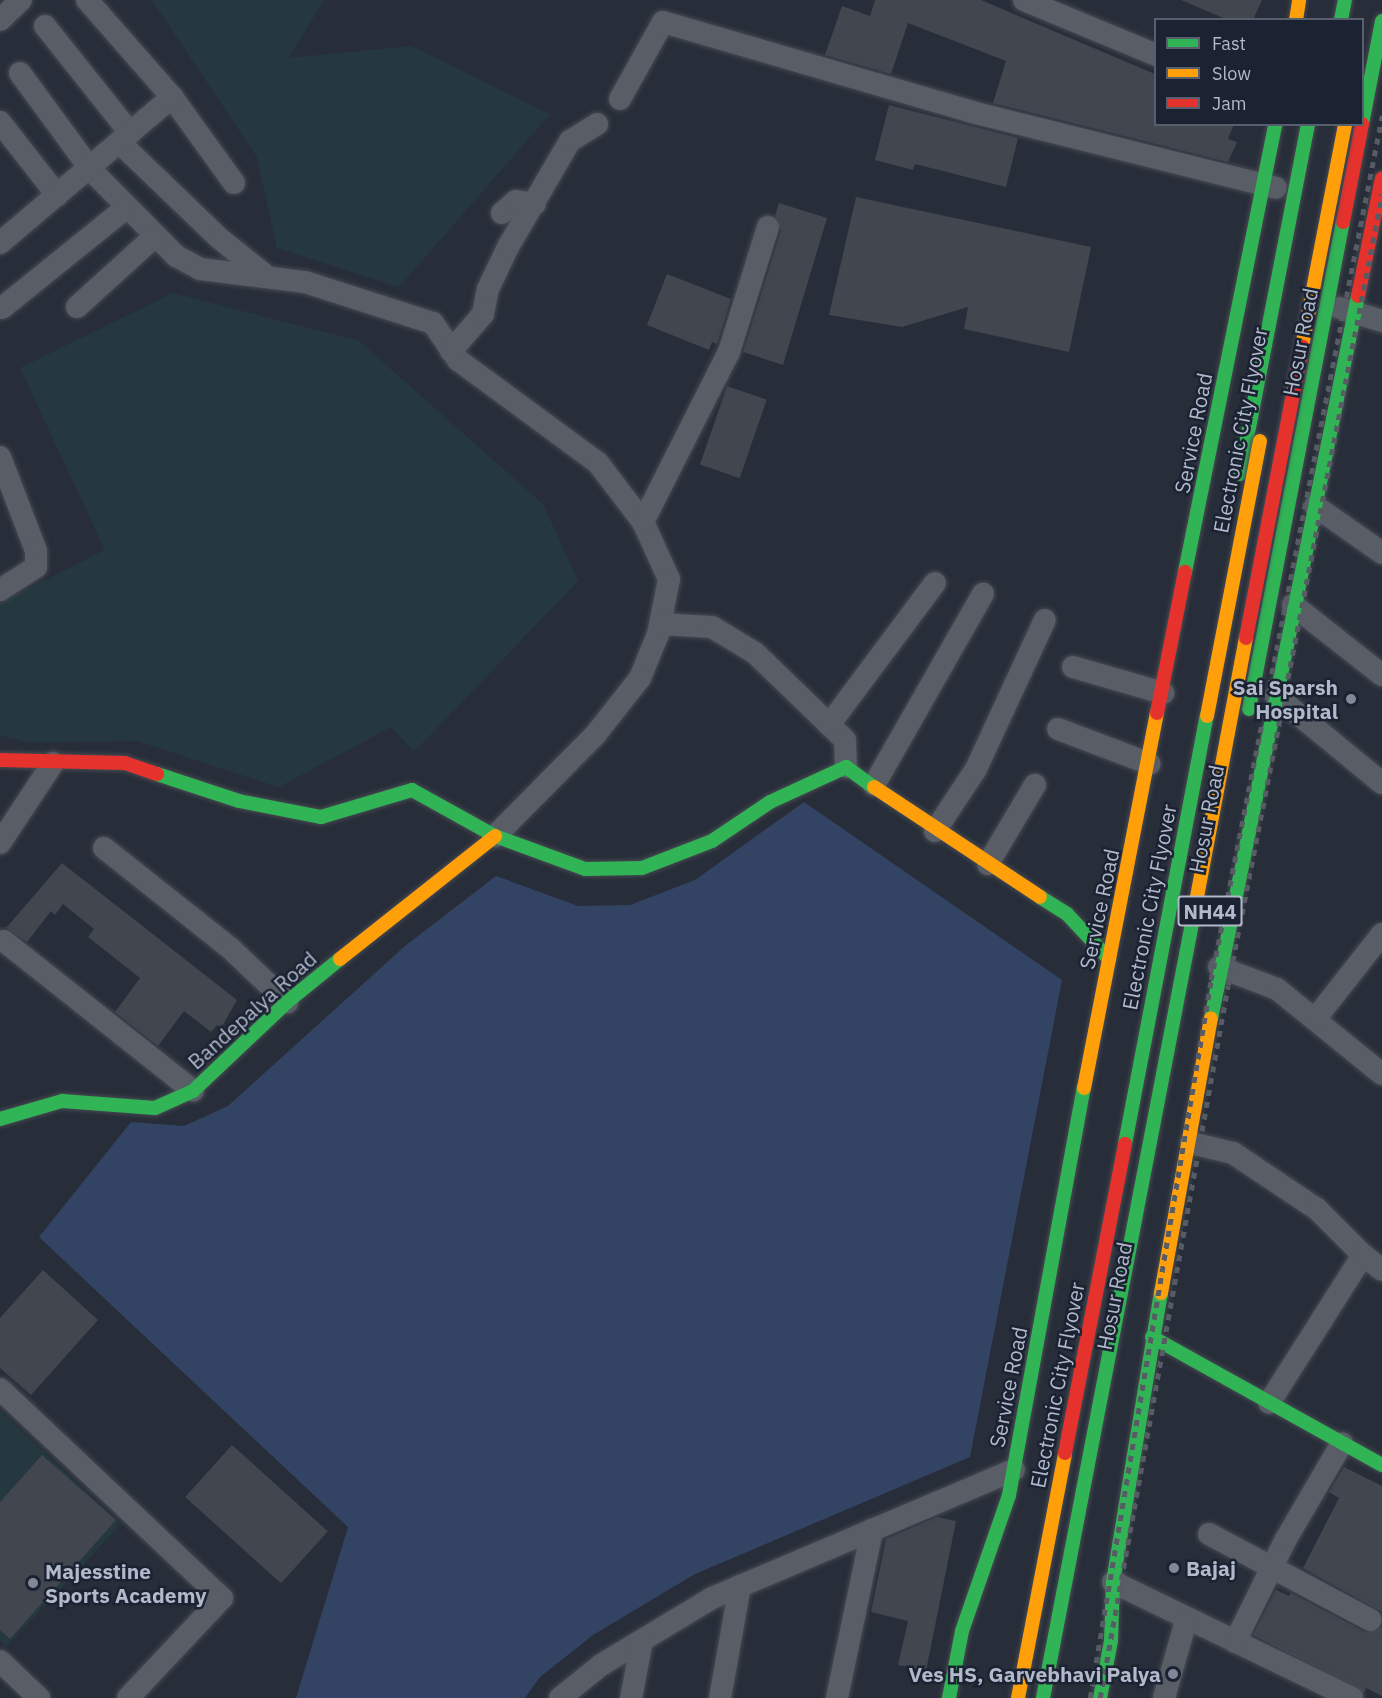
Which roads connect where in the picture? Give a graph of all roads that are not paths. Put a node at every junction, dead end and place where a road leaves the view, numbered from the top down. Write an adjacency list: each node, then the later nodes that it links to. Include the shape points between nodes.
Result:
1 (21, 0): 10 (street)
2 (87, 0): 15 (street)
3 (1024, 0): 13 (street)
4 (1299, 0): 7 (main road)
5 (1331, 0): 8 (main road)
6 (1345, 0): 9 (main road)
7 (1296, 18)
8 (1328, 18)
9 (1341, 18)
10 (0, 20)
11 (1382, 21): 17 (main road, Hosur Road)
12 (45, 26): 25 (street)
13 (1154, 55)
14 (20, 73): 26 (street)
15 (172, 97): 25 (street); 28 (street)
16 (620, 99): 29 (street, via 663,22 972,112)
17 (1364, 114)
18 (0, 122): 31 (street)
19 (597, 124): 32 (street, via 570,141)
20 (1275, 126): 29 (main road, Service Road)
21 (1308, 126): 30 (main road, Hosur Road / NH44)
22 (1321, 126): 117 (main road, Electronic City Flyover, bridge)
23 (1345, 126): 118 (main road, Electronic City Flyover, bridge)
24 (1362, 126): 39 (main road, Hosur Road)
25 (125, 138): 26 (street); 38 (street, via 219,238)
26 (91, 170): 31 (street); 33 (street)
27 (1382, 178): 42 (main road)
28 (234, 183)
29 (1263, 184): 30 (street); 57 (main road, Service Road)
30 (1294, 194): 80 (main road, Hosur Road / NH44)
31 (57, 195): 37 (street)
32 (535, 204): 34 (street, via 516,201); 44 (street, via 508,248 489,289 483,314)
33 (126, 208): 36 (street); 41 (street)
34 (502, 213)
35 (768, 227): 47 (street, via 729,352)
36 (155, 236): 38 (street, via 200,269); 40 (street)
37 (1, 241)
38 (264, 274): 44 (street, via 305,282 433,323)
39 (1329, 305): 42 (street); 59 (main road, Hosur Road)
40 (77, 307)
41 (2, 308)
42 (1356, 313): 43 (street); 46 (main road)
43 (1382, 321)
44 (452, 351): 47 (street, via 458,360 598,463)
45 (0, 457): 50 (street, via 36,551 36,567)
46 (1315, 506): 48 (street); 52 (main road)
47 (643, 522): 54 (street, via 669,579)
48 (1382, 553)
49 (935, 583): 60 (street)
50 (0, 590)
51 (983, 594): 67 (street)
52 (1293, 605): 56 (street); 58 (main road)
53 (1045, 620): 70 (street, via 976,769)
54 (660, 624): 60 (street, via 712,627 755,653); 71 (street, via 640,678 596,734)
55 (1073, 667): 57 (street)
56 (1382, 675)
57 (1163, 693): 64 (main road, Service Road)
58 (1276, 696): 66 (street); 81 (main road)
59 (1247, 720)
60 (829, 725): 65 (street, via 845,740)
61 (1058, 729): 64 (street)
62 (0, 760): 63 (main road)
63 (53, 763): 71 (main road, via 125,763 239,801 321,818 412,790); 72 (street)
64 (1150, 764): 76 (main road, Service Road)
65 (846, 767): 67 (main road); 71 (main road, via 770,802 712,841 642,868 585,869)
66 (1382, 783)
67 (874, 784): 70 (main road)
68 (1035, 785): 74 (street)
69 (1231, 801): 82 (main road, Hosur Road / NH44)
70 (935, 831): 74 (main road)
71 (495, 836): 83 (main road, Bandepalya Road)
72 (0, 843)
73 (104, 848): 83 (street, via 230,948)
74 (988, 864): 75 (main road)
75 (1067, 914): 76 (main road); 79 (main road)
76 (1116, 918): 79 (main road, Service Road)
77 (1382, 934): 84 (street)
78 (4, 941): 86 (street)
79 (1109, 959): 98 (main road, Service Road)
80 (1144, 966): 82 (main road); 89 (main road, Hosur Road / NH44)
81 (1219, 967): 84 (street, via 1276,989); 88 (main road)
82 (1197, 977): 119 (main road, Hosur Road / NH44)
83 (287, 1002): 86 (main road, Bandepalya Road)
84 (1316, 1018): 85 (street)
85 (1382, 1074)
86 (193, 1091): 87 (main road, Bandepalya Road, via 155,1108 62,1101)
87 (0, 1119)
88 (1191, 1143): 90 (street, via 1233,1153 1317,1209); 93 (main road)
89 (1096, 1210)
90 (1363, 1255): 91 (street); 95 (street)
91 (1382, 1270)
92 (1083, 1279): 116 (main road, Hosur Road)
93 (1152, 1337): 95 (main road); 102 (main road)
94 (0, 1389): 110 (street, via 222,1598)
95 (1269, 1402): 96 (main road)
96 (1342, 1443): 97 (main road); 101 (street)
97 (1382, 1465)
98 (1014, 1470): 99 (street); 115 (main road, Service Road, via 962,1631)
99 (872, 1530): 103 (street); 114 (street)
100 (1209, 1534): 101 (street)
101 (1272, 1567): 104 (street); 107 (street)
102 (1113, 1582): 105 (street); 120 (main road, via 1110,1641)
103 (740, 1586): 106 (street); 113 (street)
104 (1371, 1620)
105 (1186, 1621): 107 (street); 121 (street)
106 (642, 1641): 111 (street); 112 (street)
107 (1235, 1642): 122 (street)
108 (0, 1661): 109 (street)
109 (39, 1698)
110 (128, 1698)
111 (560, 1698)
112 (631, 1698)
113 (720, 1698)
114 (837, 1698)
115 (949, 1698)
116 (1004, 1698)
117 (1018, 1698)
118 (1043, 1698)
119 (1058, 1698)
120 (1100, 1698)
121 (1164, 1698)
122 (1352, 1698)

